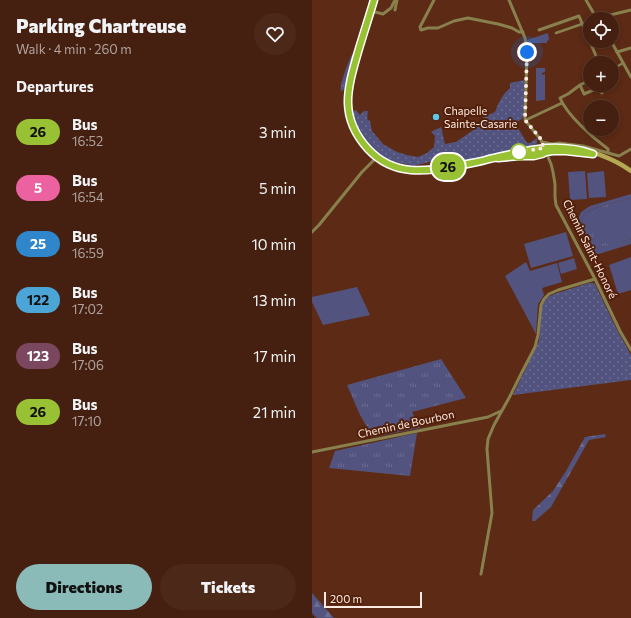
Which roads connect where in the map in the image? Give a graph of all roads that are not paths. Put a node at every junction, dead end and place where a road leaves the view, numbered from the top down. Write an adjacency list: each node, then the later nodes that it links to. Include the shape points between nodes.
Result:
1 (374, 0): 8 (main road)
2 (396, 0): 6 (street); 8 (street, via 383,14)
3 (434, 0): 13 (street, via 420,27 421,30 438,28 468,18)
4 (509, 0): 13 (street, Chemin Saint-Honoré)
5 (586, 0): 9 (street)
6 (394, 10)
7 (631, 10): 10 (street)
8 (371, 11): 31 (main road, via 351,74 348,98 350,118 356,134)
9 (594, 12)
10 (619, 13)
11 (582, 24): 12 (street, via 579,16); 14 (street); 18 (street)
12 (539, 30)
13 (523, 32): 27 (street, Chemin Saint-Honoré, via 527,52 525,120)
14 (556, 33)
15 (614, 48): 17 (street)
16 (631, 48): 17 (street)
17 (617, 52): 19 (street)
18 (595, 56)
19 (623, 63): 20 (street); 21 (street)
20 (619, 65)
21 (631, 77)
22 (583, 84): 23 (street)
23 (580, 85): 24 (street, via 584,94 598,88); 25 (street, via 560,98)
24 (602, 93)
25 (562, 103): 26 (street); 30 (street, via 598,142 608,149)
26 (528, 119)
27 (542, 142): 29 (street, Chemin Saint-Honoré); 30 (street, via 583,146)
28 (631, 149): 30 (street, via 619,156)
29 (545, 150): 31 (main road, via 519,152 435,170 418,171 405,170); 32 (main road, via 576,148 614,161); 34 (street, Chemin Saint-Honoré, via 553,172 556,204)
30 (608, 152)
31 (377, 157): 33 (street)
32 (631, 171)
33 (312, 232)
34 (595, 279): 35 (street, Chemin Saint-Honoré); 36 (street, via 558,290 544,298 535,347)
35 (631, 350)
36 (503, 410): 37 (street, Chemin de Bourbon, via 488,416); 38 (street, via 488,439 492,513)
37 (312, 452)
38 (481, 574)

